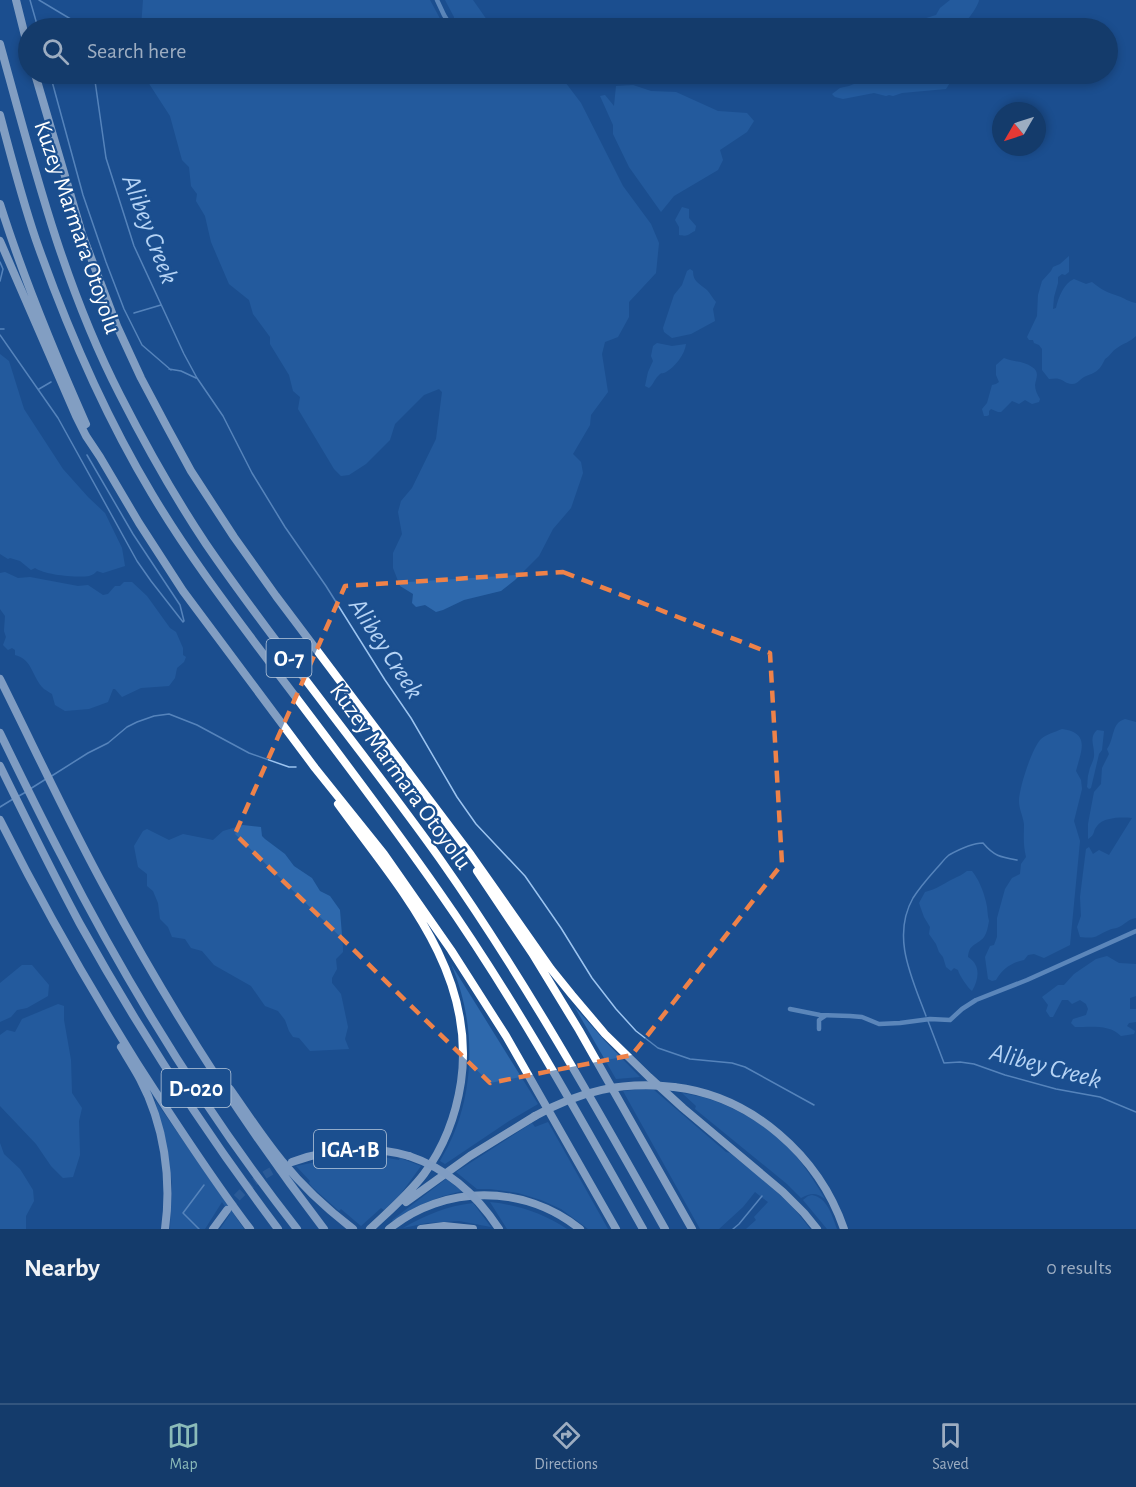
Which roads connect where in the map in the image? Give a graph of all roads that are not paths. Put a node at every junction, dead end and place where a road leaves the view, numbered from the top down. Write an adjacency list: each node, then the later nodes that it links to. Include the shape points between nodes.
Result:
1 (16, 0): 3 (highway)
2 (437, 0): 4 (street)
3 (20, 18)
4 (446, 18)
5 (0, 44): 40 (highway, Kuzey Marmara Otoyolu / O-7, via 65,267 106,366 150,452 233,582 417,828 501,948)
6 (38, 84): 16 (highway, via 85,242 121,334 191,471 245,552)
7 (0, 116): 39 (highway, Kuzey Marmara Otoyolu / O-7, via 35,238 75,344 136,467 212,586 459,920 530,1031)
8 (0, 204): 10 (highway, via 44,327)
9 (0, 241): 10 (highway, via 66,394)
10 (100, 457): 14 (highway, via 172,575)
11 (0, 679): 22 (highway, via 76,834)
12 (0, 732): 29 (highway, D-020, via 61,855 154,1022)
13 (0, 766): 28 (highway, D-020, via 56,880 137,1022 223,1154)
14 (315, 768): 32 (highway, via 434,941 453,986 462,1031 460,1092 445,1138 411,1190); 38 (highway, via 384,854 451,950 511,1044)
15 (0, 820): 18 (highway)
16 (445, 820): 41 (highway, via 579,1030); 42 (highway, via 552,969 605,1034 670,1097 783,1192)
17 (1136, 931): 20 (street, via 976,1000 950,1020 879,1024 862,1017)
18 (72, 956): 25 (highway, via 141,1080 154,1112 167,1177); 27 (highway, via 162,1102)
19 (790, 1010): 20 (street)
20 (828, 1015): 21 (street, via 819,1020)
21 (819, 1029)
22 (204, 1058): 30 (highway); 31 (highway, via 283,1162 313,1195)
23 (292, 1162): 36 (highway, IGA-1B, bridge, via 352,1149 409,1156 458,1182)
24 (226, 1210): 26 (highway)
25 (165, 1229)
26 (213, 1229)
27 (250, 1229)
28 (278, 1229)
29 (297, 1229)
30 (324, 1229)
31 (353, 1229)
32 (371, 1229): 43 (highway, bridge, via 453,1167 535,1116 601,1089 634,1085 696,1091 730,1102 757,1117 798,1152 816,1174)
33 (388, 1229): 37 (highway, via 435,1203 483,1195 539,1205)
34 (421, 1229): 35 (highway)
35 (473, 1229)
36 (499, 1229)
37 (580, 1229)
38 (616, 1229)
39 (644, 1229)
40 (665, 1229)
41 (692, 1229)
42 (817, 1229)
43 (844, 1229)

